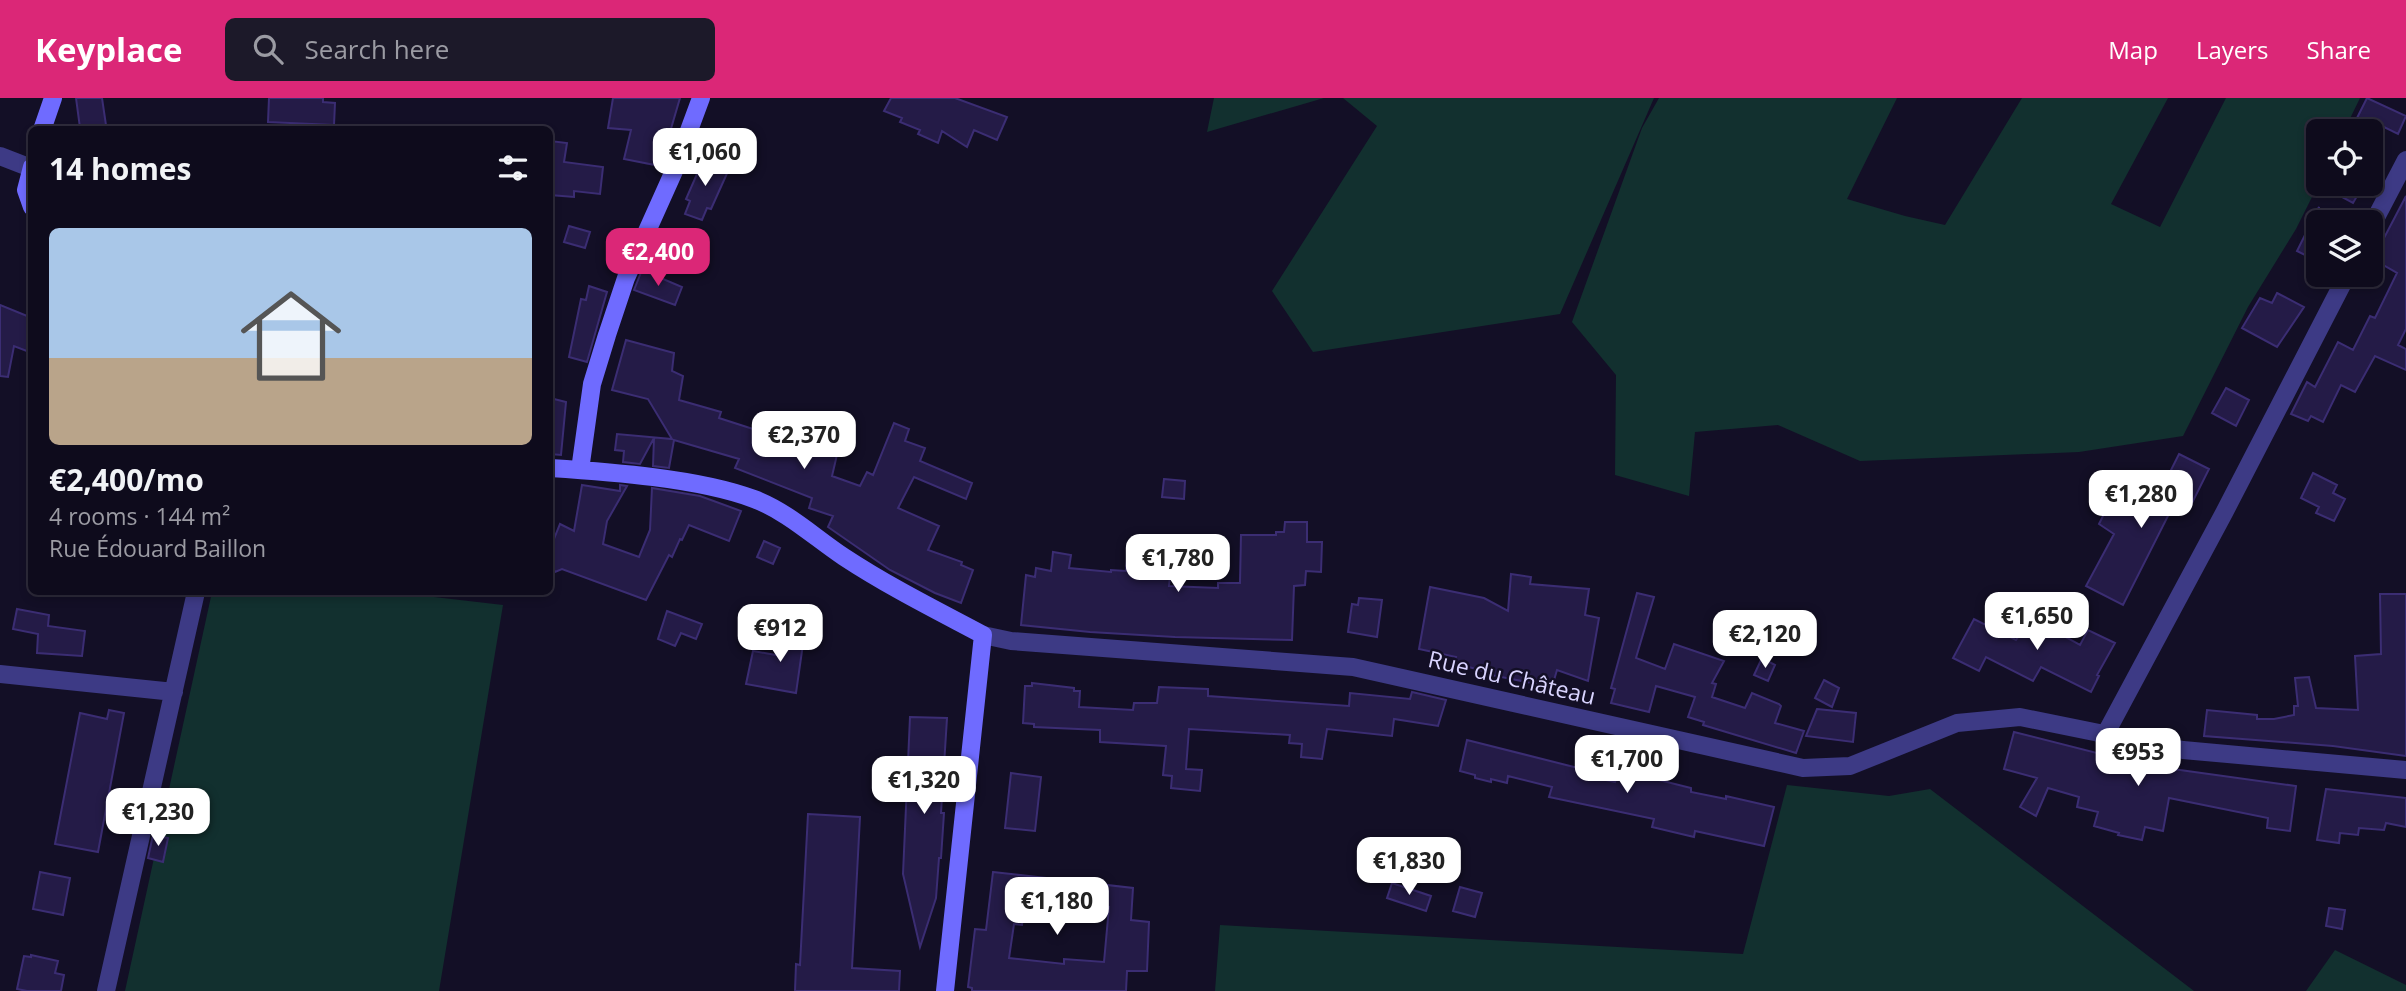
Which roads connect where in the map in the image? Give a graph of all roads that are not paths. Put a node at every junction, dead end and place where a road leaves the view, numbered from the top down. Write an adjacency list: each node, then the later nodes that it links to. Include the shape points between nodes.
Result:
1 (53, 98): 3 (main road)
2 (701, 98): 10 (main road, via 607,335 592,384)
3 (44, 126)
4 (0, 156): 6 (street)
5 (2406, 160): 7 (street)
6 (28, 167)
7 (2380, 210)
8 (2341, 287): 15 (street)
9 (553, 468): 10 (main road)
10 (580, 470): 12 (main road, via 671,481 755,500 886,584)
11 (194, 595): 14 (street)
12 (983, 635): 15 (street, Rue du Château, via 1011,641 1353,667 1803,768 1850,766 1957,723 2020,717); 18 (main road)
13 (0, 674): 14 (street)
14 (174, 692): 17 (street)
15 (2106, 733): 16 (street, Rue du Château, via 2183,750)
16 (2406, 770)
17 (106, 991)
18 (945, 991)

